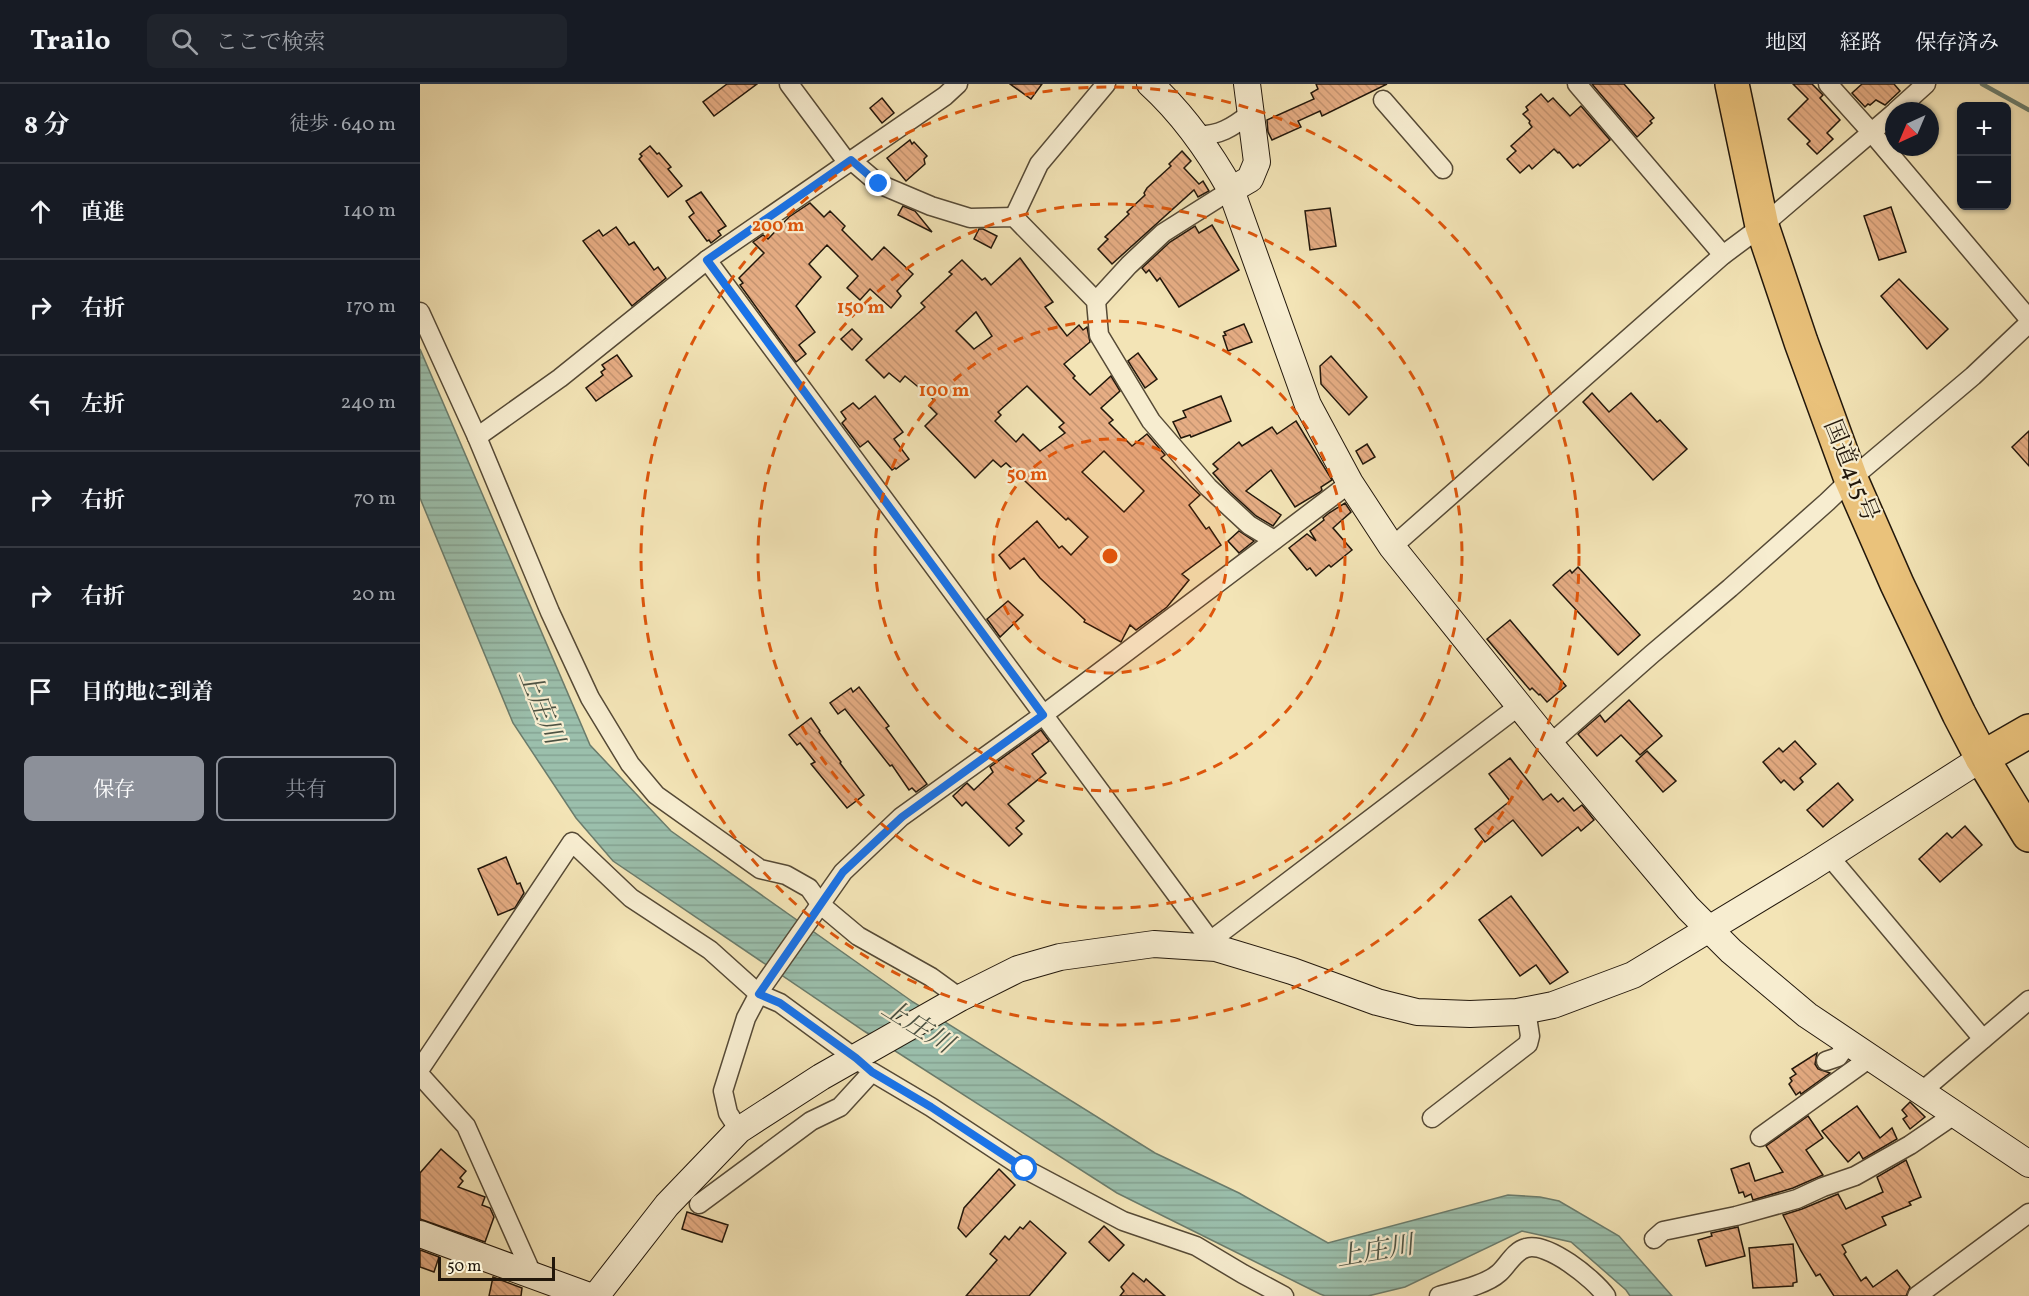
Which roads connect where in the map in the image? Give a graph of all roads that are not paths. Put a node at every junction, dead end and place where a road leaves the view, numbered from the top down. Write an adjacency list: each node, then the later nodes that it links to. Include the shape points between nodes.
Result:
1 (789, 84): 16 (street)
2 (958, 84): 16 (street)
3 (1106, 84): 19 (street, via 1039,164)
4 (1150, 84): 15 (street, via 1173,105)
5 (1246, 84): 12 (street)
6 (1577, 84): 21 (street)
7 (1732, 84): 20 (highway, 国道415号)
8 (1828, 84): 14 (street)
9 (1926, 84): 11 (street)
10 (1383, 100): 17 (street)
11 (1906, 102)
12 (1251, 113): 15 (street, via 1229,129 1208,136); 18 (street, via 1257,162 1250,179)
13 (1885, 121): 14 (street)
14 (1872, 133): 20 (street); 25 (street)
15 (1195, 135): 18 (street)
16 (849, 161): 19 (street, via 879,184 930,206 970,218); 22 (street)
17 (1443, 169)
18 (1231, 190): 23 (street, via 1163,233); 28 (street, via 1308,405)
19 (1014, 217): 23 (street)
20 (1762, 226): 21 (street); 27 (highway, 国道415号)
21 (1723, 255): 30 (street)
22 (707, 260): 26 (street, via 560,378); 32 (street)
23 (1096, 301): 29 (street, via 1099,335 1151,421 1209,487 1249,525)
24 (420, 312): 26 (street)
25 (2029, 321): 27 (street, via 1973,376)
26 (477, 437): 38 (street, via 590,698 630,764 656,795 760,869 786,876 808,888)
27 (1851, 479): 34 (street); 35 (highway, 国道415号, via 1926,647)
28 (1350, 483): 29 (street); 30 (street)
29 (1274, 540): 32 (street)
30 (1392, 547): 31 (street)
31 (1519, 706): 34 (street); 40 (street)
32 (1043, 715): 38 (street, via 902,817 843,872); 40 (street)
33 (2029, 731): 35 (highway)
34 (1550, 744): 39 (street)
35 (1982, 758): 36 (highway, 国道415号); 37 (street)
36 (2029, 835)
37 (1829, 856): 39 (street); 45 (street)
38 (821, 905): 41 (street); 42 (street, via 858,936)
39 (1707, 929): 44 (street, via 1633,975 1553,1005); 46 (street, via 1807,1015)
40 (1213, 945): 42 (street, via 1154,944 1060,957 1018,969); 44 (street, via 1417,1012)
41 (761, 990): 49 (street); 50 (street, via 710,950 631,898 572,842); 55 (street, via 746,1018 723,1091 728,1113)
42 (960, 998): 49 (street)
43 (2029, 1000): 45 (street)
44 (1526, 1010): 54 (street, via 1528,1044)
45 (1983, 1039): 52 (street)
46 (1848, 1043): 47 (street); 48 (street, via 1838,1057)
47 (1870, 1058): 52 (street); 56 (street)
48 (1826, 1061)
49 (864, 1065): 55 (street, via 821,1077); 58 (street, via 840,1107 811,1121); 65 (street, via 1025,1169 1123,1221 1196,1246)
50 (420, 1069)
51 (420, 1075): 62 (street, via 466,1126)
52 (1920, 1092): 53 (street)
53 (1954, 1115): 57 (street); 61 (street, via 1855,1176 1797,1199 1663,1231)
54 (1432, 1118)
55 (739, 1130): 64 (street, via 667,1205)
56 (1760, 1137)
57 (2029, 1164)
58 (699, 1204)
59 (2029, 1213): 68 (street)
60 (420, 1234): 62 (street)
61 (1654, 1239)
62 (532, 1274): 63 (street)
63 (589, 1296)
64 (596, 1296)
65 (1284, 1296)
66 (1439, 1296): 67 (street, via 1498,1274 1527,1247 1546,1249)
67 (1606, 1296)
68 (1917, 1296)

